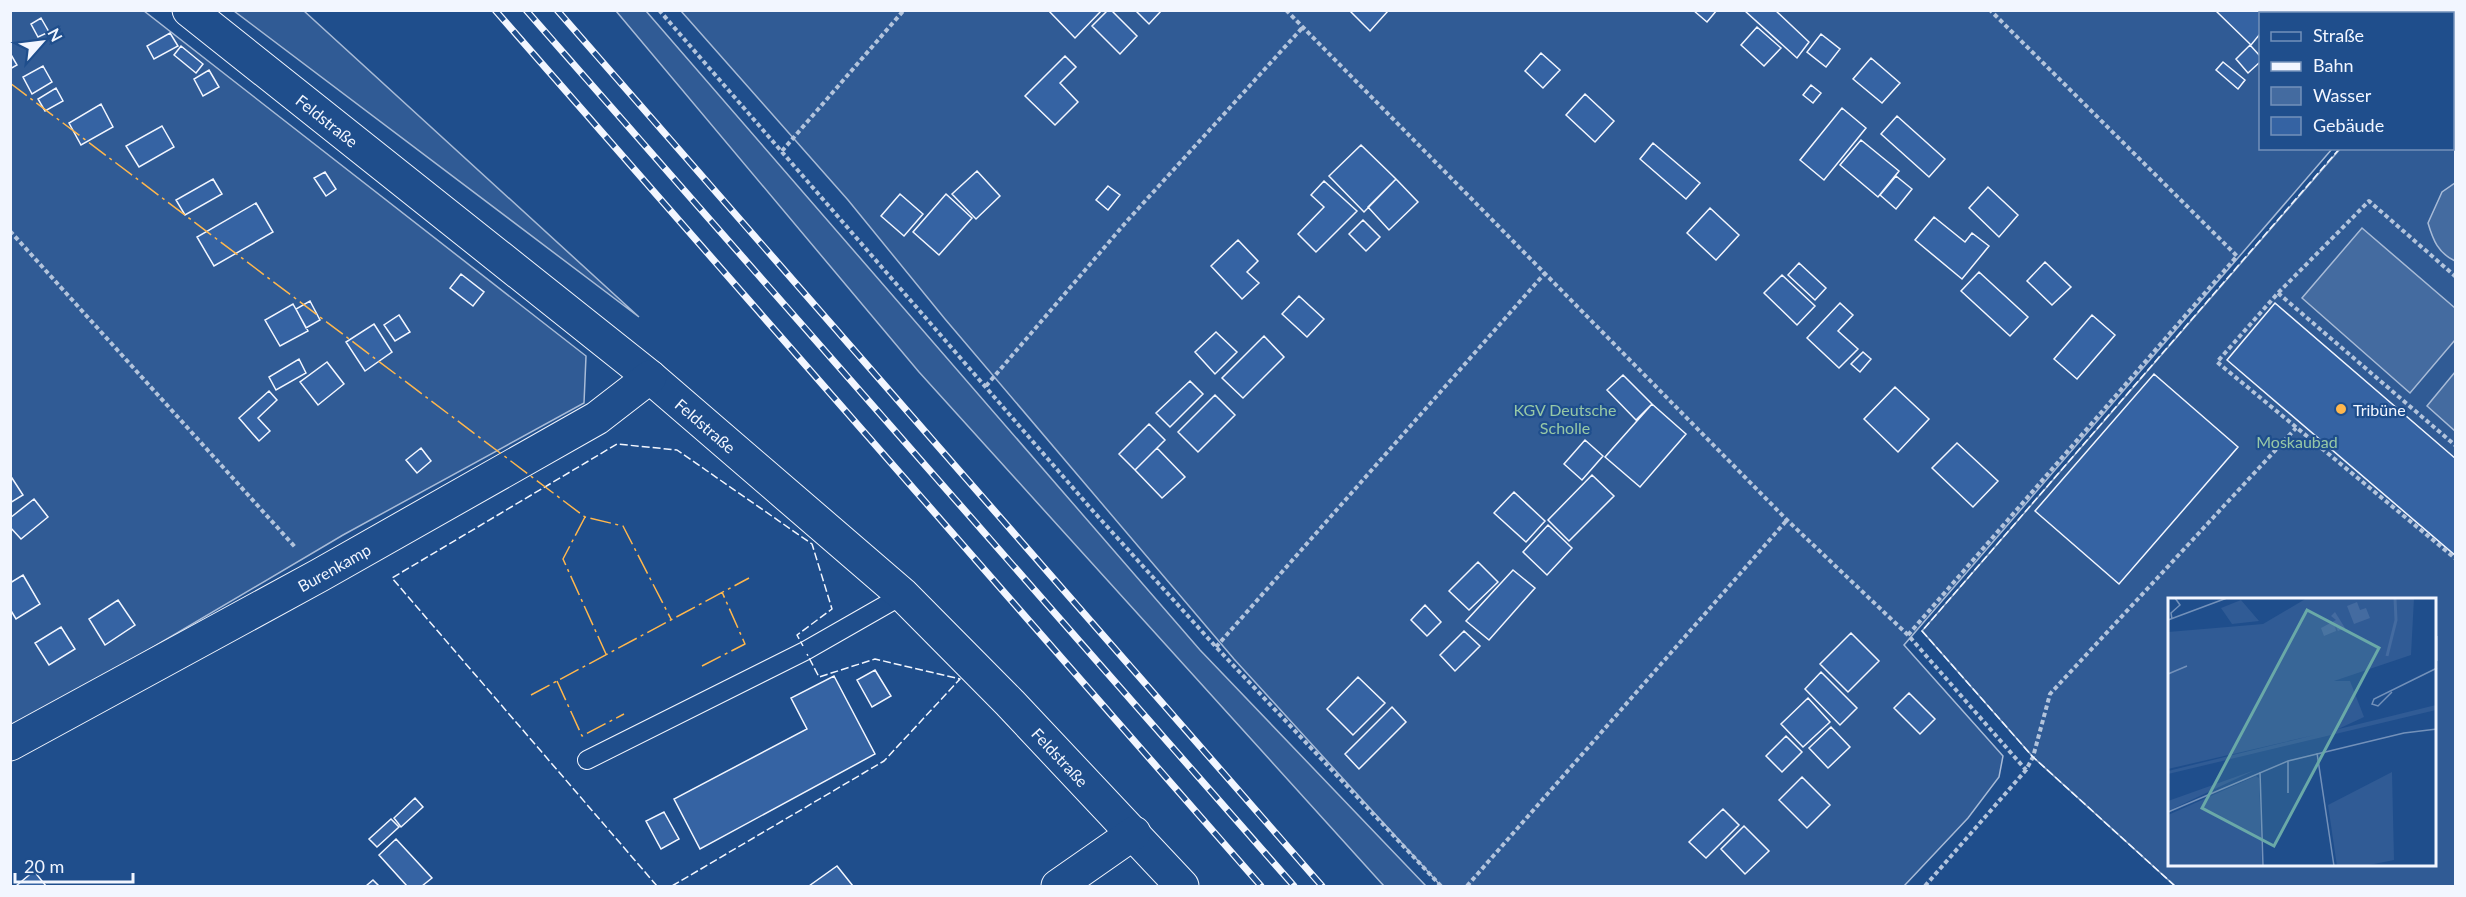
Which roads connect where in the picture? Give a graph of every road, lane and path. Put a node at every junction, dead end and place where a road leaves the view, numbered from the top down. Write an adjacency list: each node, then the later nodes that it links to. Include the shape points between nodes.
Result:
1 (189, 10): 12 (street, Feldstraße)
2 (659, 10): 7 (path)
3 (904, 10): 7 (path)
4 (1286, 10): 6 (path)
5 (1990, 10): 20 (path, via 2237,256)
6 (1303, 27): 9 (path); 13 (path, via 1127,221)
7 (782, 150): 13 (path)
8 (10, 231): 18 (path)
9 (1545, 273): 16 (path); 21 (path)
10 (2456, 278): 11 (path, via 2369,201)
11 (2278, 293): 14 (path, via 2217,362); 15 (path)
12 (650, 377): 18 (street, Burenkamp, via 597,418); 19 (street, Feldstraße)
13 (986, 386): 21 (path)
14 (2296, 428): 17 (path); 24 (path, via 2050,694)
15 (2456, 446)
16 (1787, 520): 20 (path); 29 (path)
17 (2456, 559)
18 (320, 575): 22 (street, Burenkamp)
19 (903, 595): 23 (lane, via 805,651); 25 (street, Feldstraße)
20 (1908, 635): 24 (path)
21 (1216, 647): 28 (path)
22 (10, 744)
23 (587, 760)
24 (2026, 770): 30 (path)
25 (1134, 833): 26 (street); 27 (street, Feldstraße)
26 (1058, 886)
27 (1182, 886)
28 (1441, 886)
29 (1467, 886)
30 (1925, 886)

